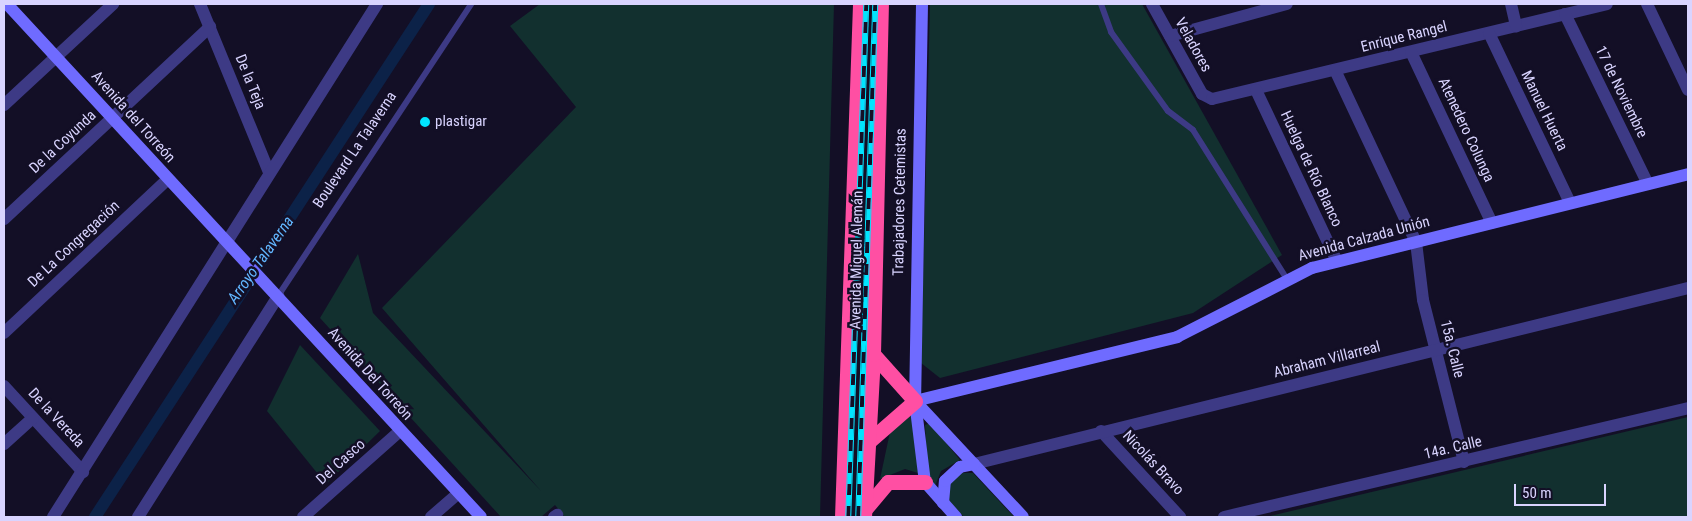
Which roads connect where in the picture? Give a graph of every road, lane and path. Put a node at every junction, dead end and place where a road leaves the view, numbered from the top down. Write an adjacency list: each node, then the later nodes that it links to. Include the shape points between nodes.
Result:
1 (7, 4): 22 (street, Avenida del Torreón)
2 (113, 4): 22 (street)
3 (200, 4): 18 (street, De la Teja)
4 (377, 4): 29 (street)
5 (471, 4): 42 (lane, Boulevard La Talaverna)
6 (860, 4): 66 (highway, Avenida Miguel Alemán)
7 (881, 4): 45 (highway, Avenida Miguel Alemán)
8 (922, 4): 47 (street, Trabajadores Cetemistas)
9 (1101, 4): 40 (lane, via 1111,32 1168,111 1193,130)
10 (1152, 4): 20 (street, Veladores)
11 (1287, 4): 15 (street)
12 (1511, 4): 17 (street)
13 (1607, 4): 16 (street, Enrique Rangel)
14 (1647, 4): 25 (street)
15 (1243, 9): 20 (street)
16 (1565, 14): 17 (street, Enrique Rangel); 32 (street, 17 de Noviembre)
17 (1516, 26): 19 (street, Enrique Rangel)
18 (210, 27): 28 (street, De la Coyunda); 29 (street, De la Teja)
19 (1488, 33): 21 (street, Enrique Rangel); 33 (street, Manuel Huerta)
20 (1170, 36): 26 (street, Veladores)
21 (1411, 52): 23 (street, Enrique Rangel); 35 (street, Atenedero Colunga)
22 (56, 56): 27 (street); 28 (street, Avenida del Torreón)
23 (1335, 70): 24 (street, Enrique Rangel); 37 (street, 15a. Calle)
24 (1256, 90): 26 (street, Enrique Rangel); 39 (street, Huelga de Río Blanco)
25 (1688, 90)
26 (1208, 99)
27 (4, 105)
28 (113, 118): 31 (street, Avenida del Torreón); 34 (street, De la Coyunda)
29 (269, 172): 36 (street)
30 (1688, 174): 32 (street, Avenida Calzada Unión)
31 (167, 180): 36 (street, Avenida del Torreón); 43 (street, De La Congregación)
32 (1648, 184): 33 (street, Avenida Calzada Unión)
33 (1570, 204): 35 (street, Avenida Calzada Unión)
34 (4, 219)
35 (1492, 223): 37 (street, Avenida Calzada Unión)
36 (226, 241): 38 (street, Avenida del Torreón); 56 (street)
37 (1416, 242): 39 (street, Avenida Calzada Unión); 44 (street, 15a. Calle)
38 (236, 250): 42 (street, Avenida Del Torreón)
39 (1337, 261): 40 (street, Avenida Calzada Unión)
40 (1287, 279): 47 (street, Avenida Calzada Unión, via 1220,319 1178,337)
41 (1688, 288): 44 (street, Abraham Villarreal)
42 (278, 296): 50 (street, Avenida Del Torreón); 62 (street, Boulevard La Talaverna)
43 (4, 333)
44 (1435, 350): 51 (street, Abraham Villarreal); 54 (street, 15a. Calle)
45 (873, 354): 47 (highway); 52 (highway, Avenida Miguel Alemán)
46 (4, 386): 49 (street, De la Vereda)
47 (915, 401): 52 (highway); 55 (street); 57 (street, Trabajadores Cetemistas)
48 (1688, 408): 54 (street, 14a. Calle)
49 (33, 418): 53 (street); 56 (street, De la Vereda)
50 (400, 431): 58 (street, Avenida Del Torreón); 63 (street, Del Casco)
51 (1101, 431): 55 (street, Abraham Villarreal); 69 (street, Nicolás Bravo)
52 (868, 442): 60 (highway, Avenida Miguel Alemán)
53 (4, 444)
54 (1464, 462): 70 (street, 14a. Calle)
55 (974, 464): 59 (street, via 960,467 944,480); 68 (street)
56 (83, 472): 61 (street)
57 (925, 482): 59 (street); 60 (highway, via 888,482)
58 (459, 493): 64 (street); 65 (street, Avenida Del Torreón)
59 (943, 503): 67 (street)
60 (864, 514)
61 (53, 517)
62 (138, 517)
63 (303, 517)
64 (431, 517)
65 (481, 517)
66 (842, 517)
67 (956, 517)
68 (1023, 517)
69 (1180, 517)
70 (1224, 517)

